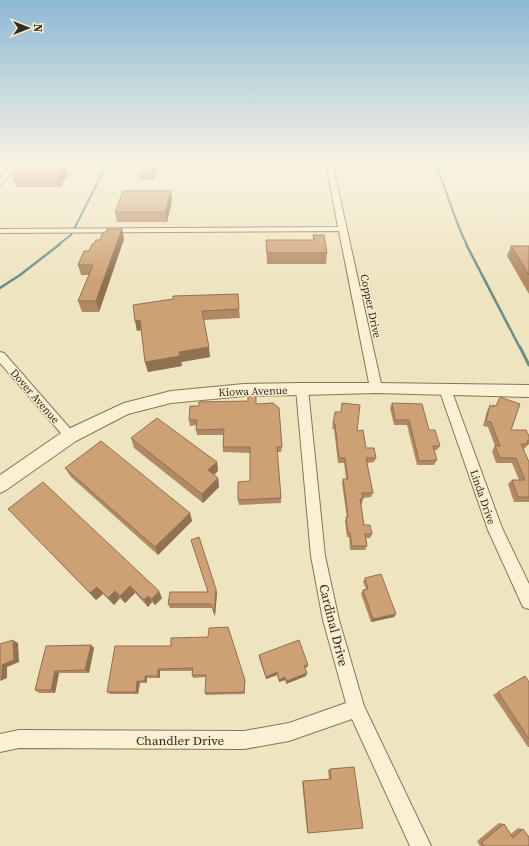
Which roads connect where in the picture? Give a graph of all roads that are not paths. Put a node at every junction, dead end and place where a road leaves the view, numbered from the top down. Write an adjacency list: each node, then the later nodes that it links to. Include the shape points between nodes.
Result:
1 (337, 201): 2 (street, Copper Drive)
2 (342, 229): 3 (street); 5 (street, Copper Drive)
3 (0, 230)
4 (0, 356): 9 (street, Dover Avenue)
5 (376, 388): 6 (street, Kiowa Avenue); 7 (street, Kiowa Avenue)
6 (302, 389): 9 (street, Kiowa Avenue, via 244,390 171,397 124,409); 12 (street, Cardinal Drive, via 318,556 331,620)
7 (445, 389): 8 (street, Kiowa Avenue); 11 (street, Linda Drive, via 495,530)
8 (529, 391)
9 (70, 436): 10 (street, Kiowa Avenue)
10 (0, 485)
11 (529, 602)
12 (356, 708): 13 (street, Chandler Drive, via 289,732 244,740 19,739); 14 (street, Cardinal Drive)
13 (0, 743)
14 (421, 846)

